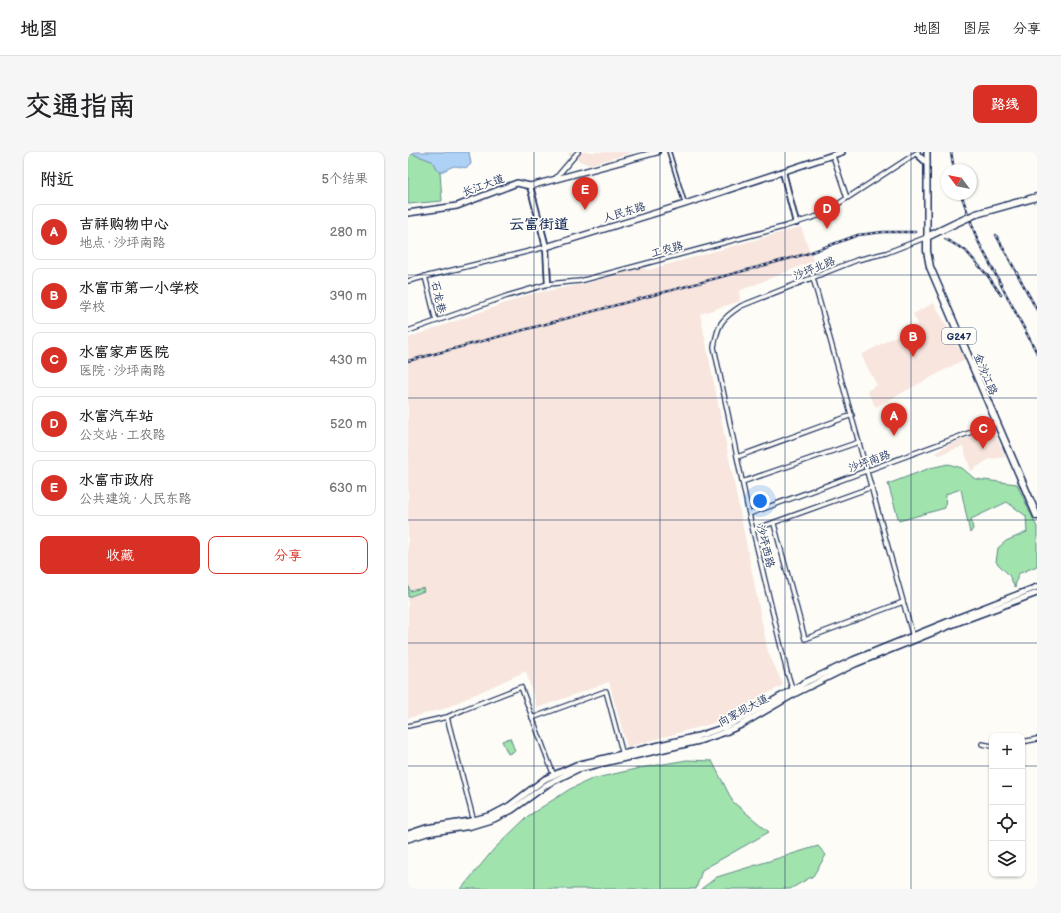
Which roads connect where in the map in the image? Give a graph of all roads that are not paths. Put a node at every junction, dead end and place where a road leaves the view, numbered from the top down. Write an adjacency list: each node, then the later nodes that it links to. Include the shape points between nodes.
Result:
1 (578, 152): 10 (street)
2 (657, 152): 10 (main road, 长江大道)
3 (668, 152): 14 (street)
4 (842, 152): 7 (main road, 人民东路)
5 (927, 152): 8 (main road)
6 (917, 153): 8 (street); 13 (street, 工农路)
7 (833, 156): 9 (main road, 人民东路); 13 (street)
8 (927, 163): 17 (main road)
9 (783, 172): 14 (main road, 人民东路); 16 (street)
10 (555, 180): 11 (main road, 长江大道)
11 (530, 186): 15 (main road, 长江大道, via 517,184 457,206); 18 (street)
12 (1037, 197): 17 (highway, bridge, via 976,214)
13 (847, 198): 16 (street, 工农路, via 821,215)
14 (685, 204): 18 (main road, 人民东路)
15 (408, 213)
16 (796, 223): 22 (street, 工农路, via 580,281)
17 (927, 237): 20 (street, 沙坪北路, via 886,253 856,260); 27 (highway, 金沙江路 / G247, via 931,272)
18 (546, 247): 19 (street, 人民东路); 22 (street)
19 (425, 276): 21 (street, 人民东路); 23 (street, 石龙巷)
20 (813, 278): 24 (street, 沙坪北路, via 741,306 726,316); 26 (street)
21 (408, 280)
22 (548, 284): 23 (street, 工农路)
23 (436, 321): 25 (street, 工农路)
24 (717, 330): 29 (street, 沙坪西路, via 714,347)
25 (408, 331)
26 (852, 415): 28 (street); 29 (street)
27 (996, 423): 30 (street, 沙坪南路); 34 (highway, 金沙江路 / G247)
28 (859, 442): 30 (street); 31 (street)
29 (737, 457): 31 (street, 沙坪西路)
30 (868, 471): 32 (street); 33 (street, 沙坪南路)
31 (742, 482): 33 (street, 沙坪西路)
32 (872, 487): 36 (street); 39 (street)
33 (749, 514): 36 (street, 沙坪西路)
34 (1037, 516)
35 (774, 524): 39 (street, via 805,639)
36 (753, 530): 41 (street, 沙坪西路)
37 (1037, 587): 40 (main road, 向家坝大道)
38 (1037, 592): 40 (main road, 向家坝大道)
39 (903, 602): 40 (street)
40 (913, 638): 41 (main road, 向家坝大道, via 853,660)
41 (793, 692): 49 (main road, 向家坝大道, via 722,728)
42 (447, 717): 43 (street, via 521,687); 44 (street); 51 (street)
43 (532, 718): 49 (street, via 606,691); 50 (street)
44 (408, 726)
45 (1037, 739): 46 (street)
46 (1025, 741)
47 (982, 744): 48 (street)
48 (989, 745)
49 (623, 756): 50 (main road, 向家坝大道, via 584,762)
50 (554, 777): 51 (main road, 向家坝大道, via 538,784 503,809)
51 (474, 823): 52 (main road, 向家坝大道, via 434,827); 53 (main road, 向家坝大道)
52 (408, 834)
53 (408, 840)

